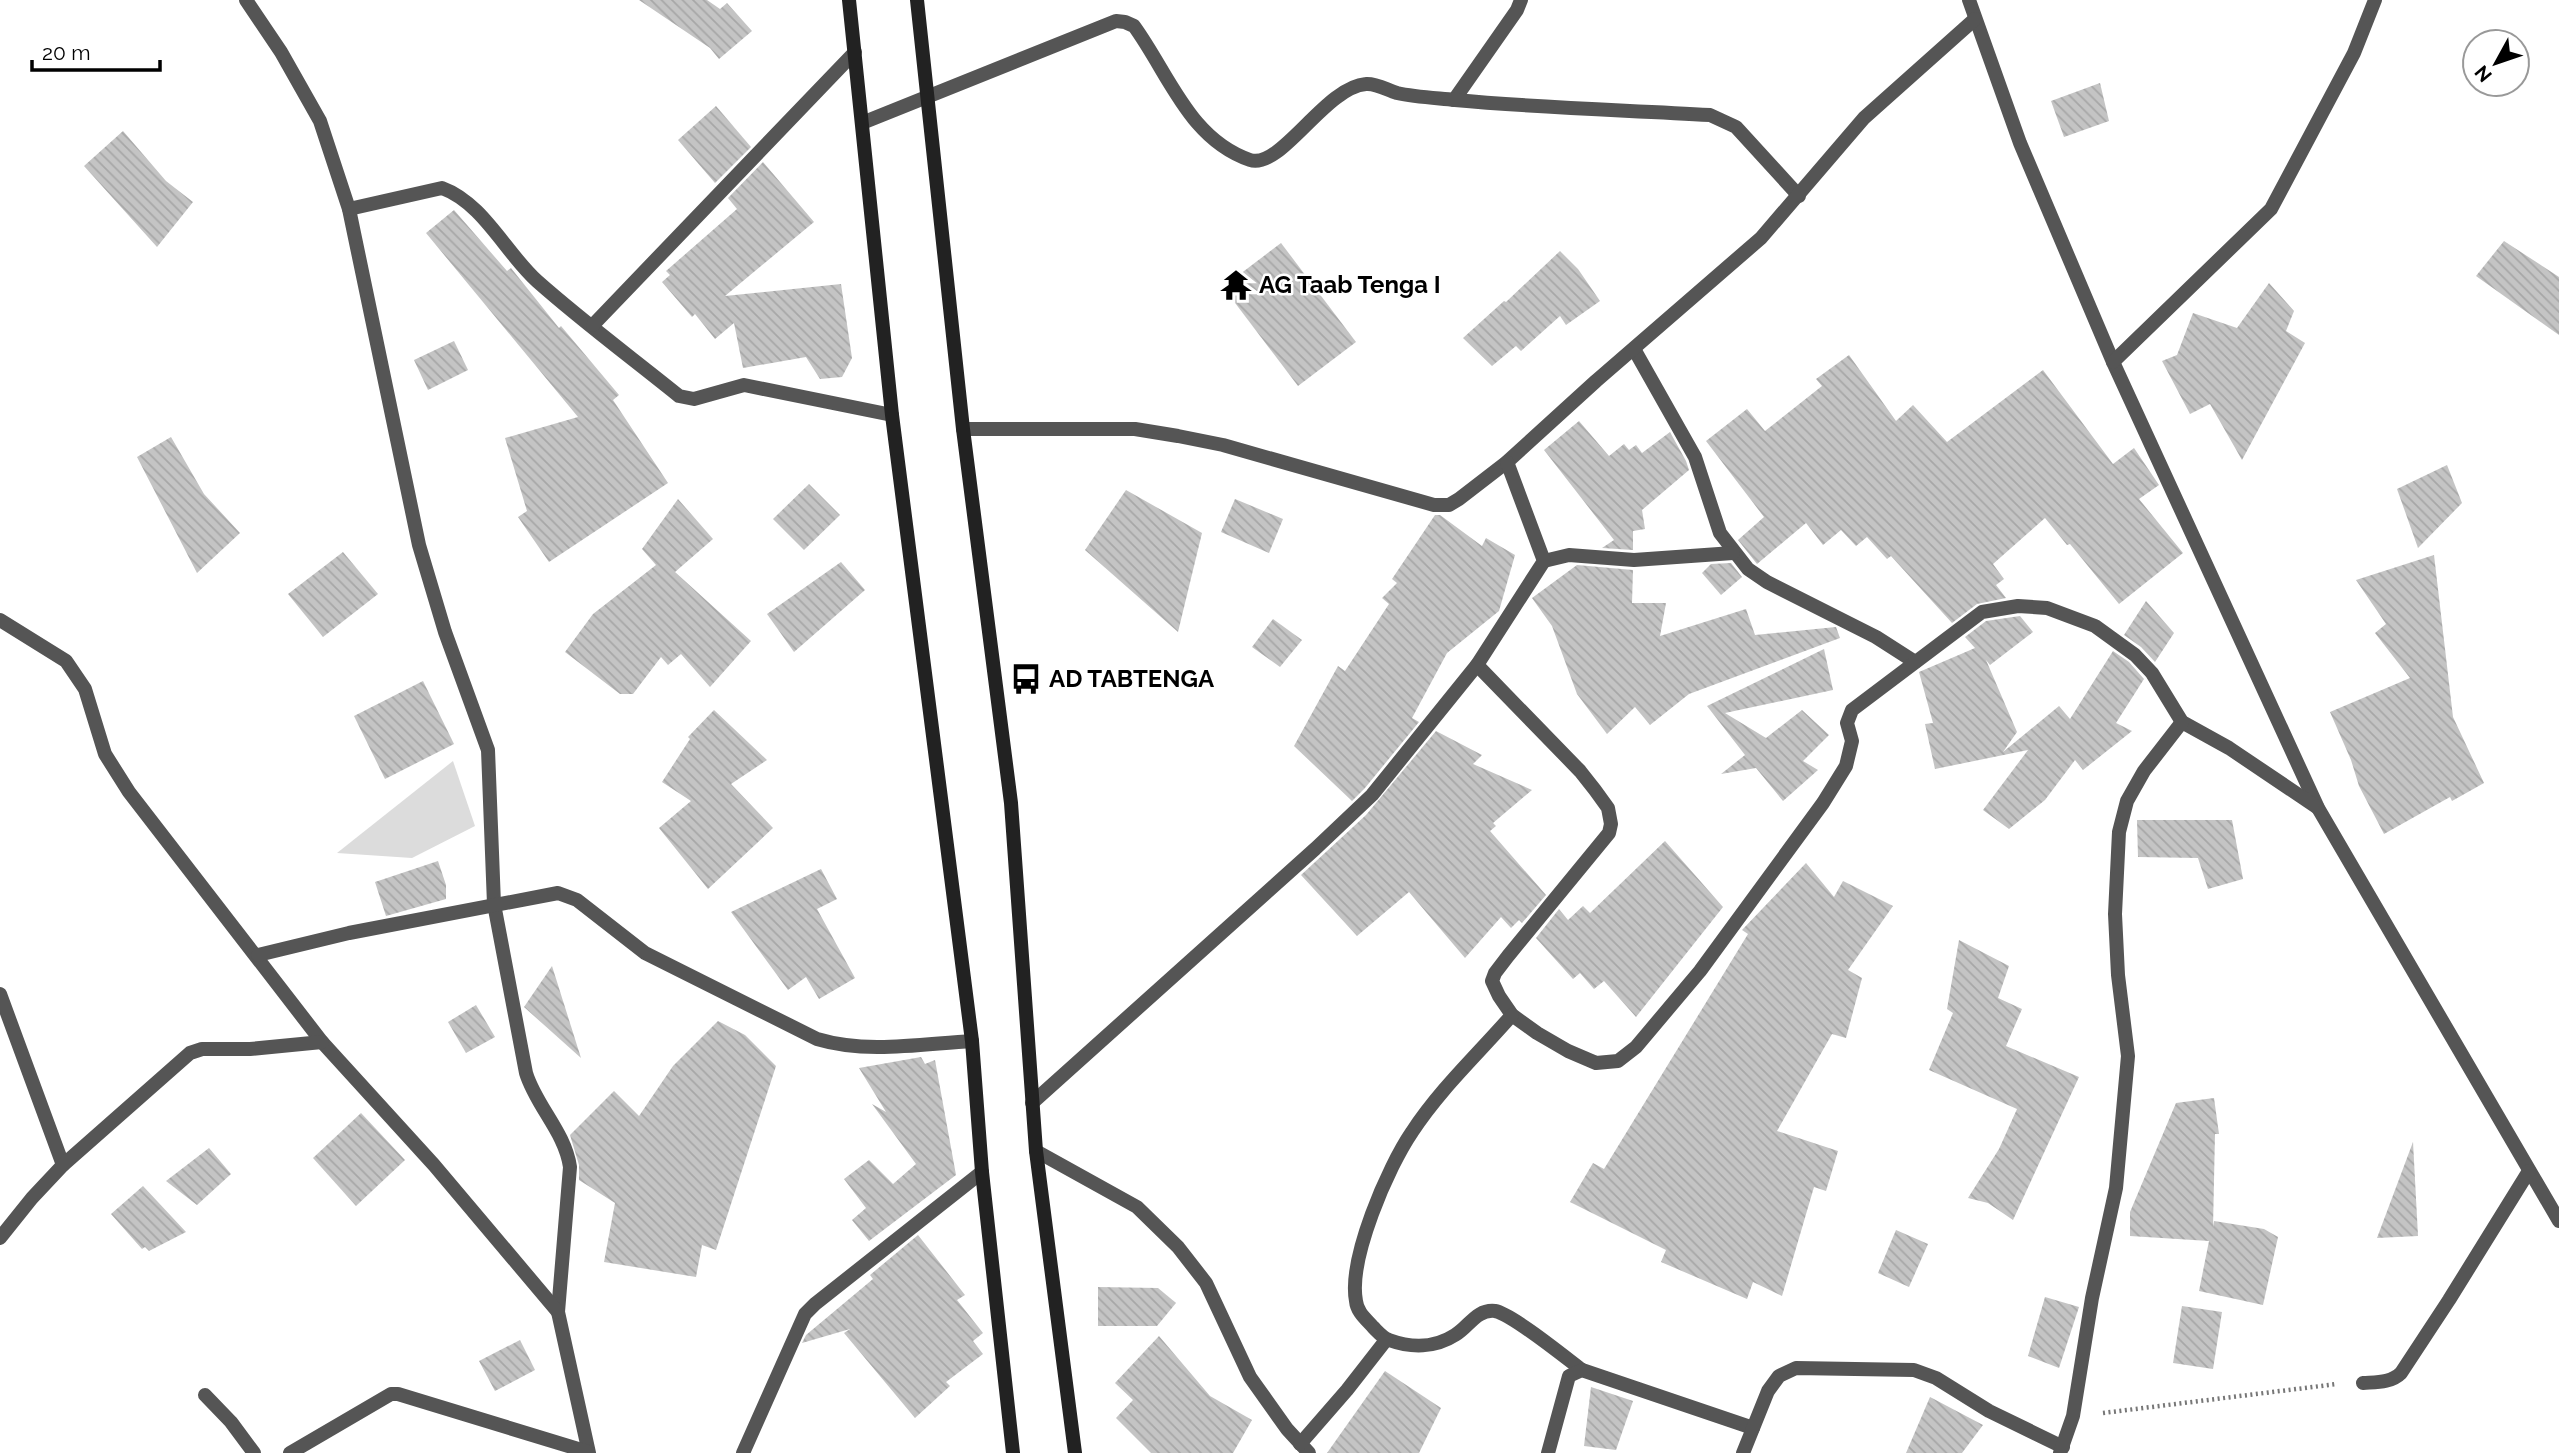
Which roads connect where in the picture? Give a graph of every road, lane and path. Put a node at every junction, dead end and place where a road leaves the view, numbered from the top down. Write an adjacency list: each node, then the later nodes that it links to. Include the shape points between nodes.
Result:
1 (246, 0): 13 (street, via 320,121)
2 (849, 0): 8 (street)
3 (917, 0): 9 (street)
4 (1521, 0): 10 (street)
5 (1969, 0): 7 (street)
6 (2375, 0): 16 (street, via 2354,54 2271,209)
7 (1975, 19): 12 (street, via 1864,118); 16 (street, via 2020,143)
8 (855, 52): 11 (street); 14 (street)
9 (928, 97): 10 (street, via 1115,21 1134,26 1198,125 1220,146 1253,161 1274,156 1337,95 1353,87 1369,83 1396,93); 11 (street); 18 (street)
10 (1454, 100): 12 (street, via 1710,115 1736,127)
11 (862, 123): 17 (street)
12 (1798, 196): 15 (street, via 1761,238)
13 (349, 209): 14 (street, via 442,188 456,193 536,280); 27 (street, via 419,545 488,750)
14 (593, 326): 17 (street, via 687,399 744,385)
15 (1633, 349): 19 (street); 20 (street, via 1695,457 1712,513)
16 (2113, 362): 26 (street)
17 (892, 415): 31 (street)
18 (963, 429): 19 (street, via 1135,429 1223,445 1434,505 1449,505); 33 (street, via 1011,803)
19 (1507, 462): 21 (street)
20 (1733, 553): 21 (street, via 1634,560 1569,555); 23 (street, via 1768,582 1876,636)
21 (1544, 561): 24 (street)
22 (0, 620): 28 (street, via 66,661 85,689 105,754)
23 (1916, 662): 25 (street, via 1982,612 2018,606 2047,608 2095,626 2135,654); 30 (street, via 1852,710 1847,723 1852,741 1846,766 1823,803 1700,971 1636,1047 1618,1061 1596,1063)
24 (1477, 665): 30 (street, via 1580,771 1608,808 1611,824 1609,833 1495,973 1492,981); 33 (street, via 1371,795)
25 (2182, 722): 26 (street); 45 (street, via 2144,771 2127,801 2119,832 2115,914 2128,1055 2116,1188)
26 (2318, 808): 36 (street)
27 (495, 904): 28 (street); 31 (street, via 567,894 645,953 817,1039 862,1048); 40 (street, via 530,1087 568,1159)
28 (258, 955): 32 (street)
29 (0, 994): 35 (street)
30 (1512, 1015): 41 (street, via 1411,1133 1366,1229 1354,1284 1356,1304)
31 (972, 1041): 37 (street)
32 (322, 1042): 35 (street, via 196,1050); 40 (street)
33 (1032, 1103): 34 (street)
34 (1036, 1151): 47 (street, via 1137,1207 1178,1247 1206,1283 1250,1377); 54 (street)
35 (63, 1165): 39 (street)
36 (2529, 1171): 38 (street); 43 (street, via 2401,1373 2387,1381)
37 (982, 1172): 52 (street, via 805,1314); 53 (street)
38 (2559, 1220)
39 (0, 1238)
40 (558, 1312): 51 (street)
41 (1386, 1340): 42 (street, via 1415,1346 1437,1344 1456,1335 1479,1314 1497,1311); 47 (street)
42 (1582, 1370): 46 (street); 55 (street, via 1569,1376)
43 (2362, 1383): 45 (path)
44 (205, 1395): 49 (street)
45 (2073, 1416): 48 (street)
46 (1753, 1428): 48 (street, via 1768,1391 1779,1376 1796,1368 1914,1370); 56 (street)
47 (1304, 1449)
48 (2061, 1450)
49 (254, 1453)
50 (290, 1453): 51 (street, via 398,1394)
51 (588, 1453)
52 (743, 1453)
53 (1013, 1453)
54 (1075, 1453)
55 (1548, 1453)
56 (1743, 1453)

